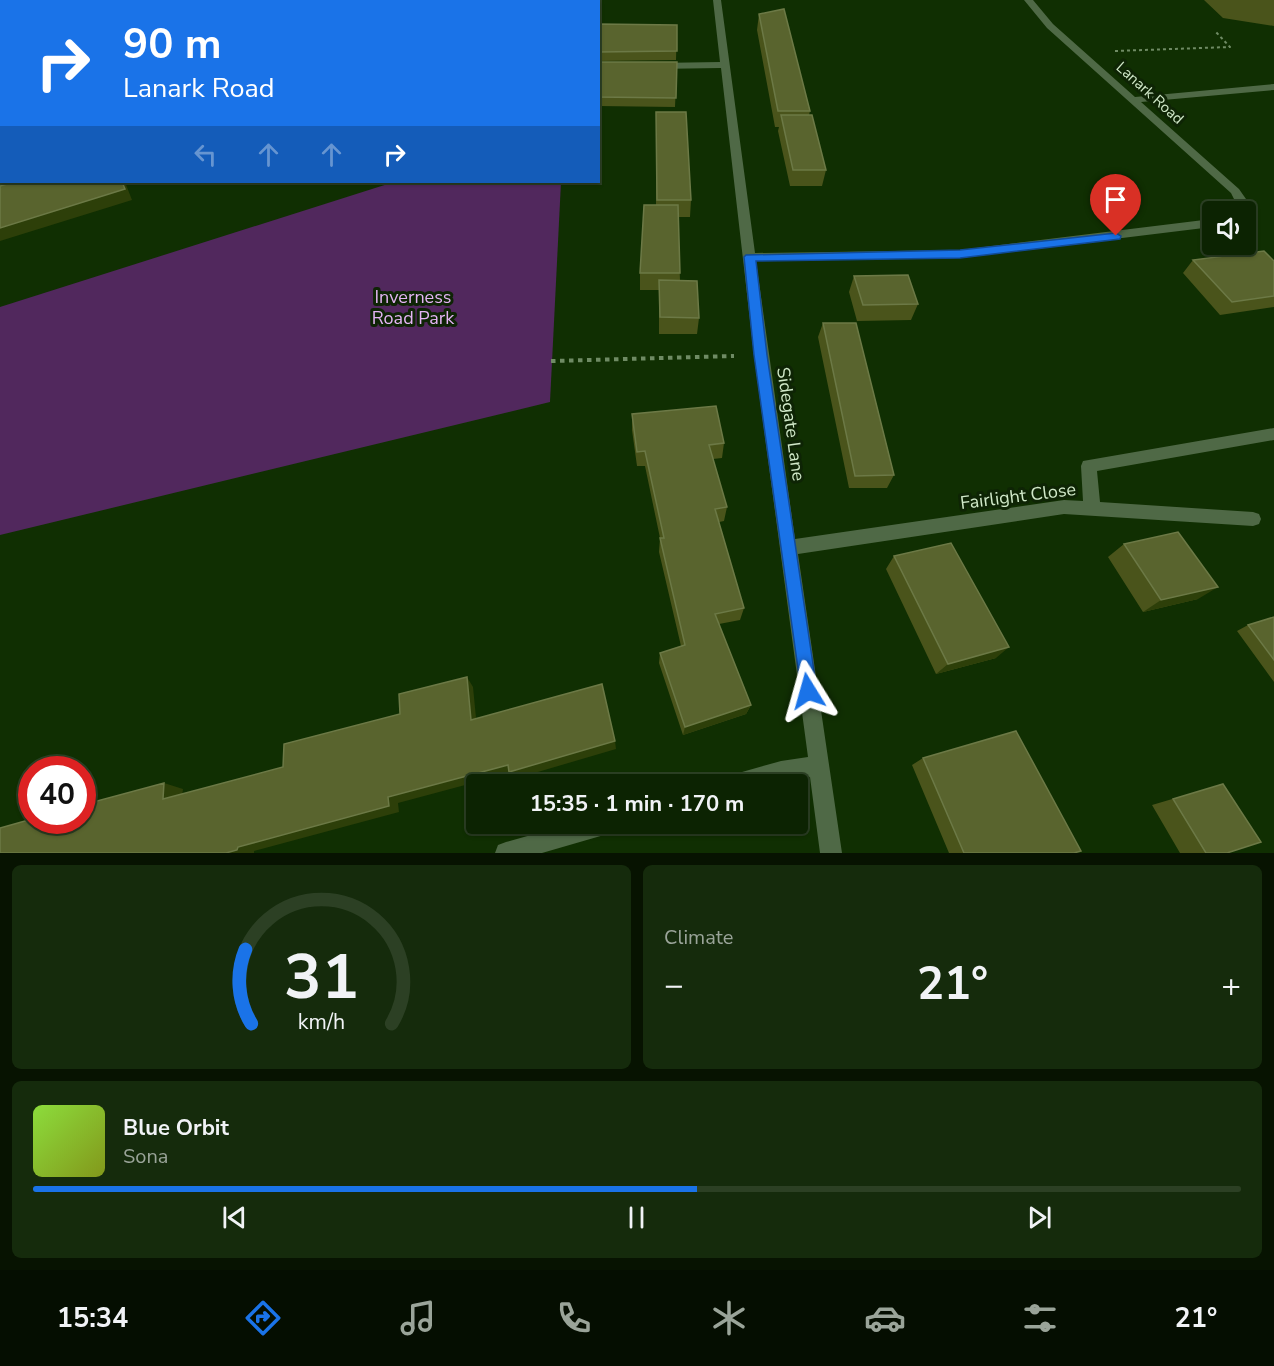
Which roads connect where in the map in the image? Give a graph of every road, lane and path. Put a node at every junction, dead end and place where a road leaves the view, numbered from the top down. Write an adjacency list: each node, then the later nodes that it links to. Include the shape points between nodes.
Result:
1 (717, 0): 5 (street, Sidegate Lane)
2 (1028, 0): 8 (street, Lanark Road, via 1050,26)
3 (1215, 31): 4 (path, via 1230,47)
4 (1111, 51)
5 (725, 65): 6 (street); 11 (street, Sidegate Lane)
6 (644, 66)
7 (1274, 87): 8 (street)
8 (1133, 100): 9 (street, Lanark Road, via 1235,190)
9 (1239, 201)
10 (1202, 225): 11 (street, via 960,254)
11 (750, 257): 17 (street, Sidegate Lane)
12 (735, 356): 13 (path)
13 (551, 361)
14 (1274, 434): 15 (street, via 1089,466)
15 (1092, 508): 16 (street, Fairlight Close); 17 (street, Fairlight Close, via 1064,507)
16 (1253, 519)
17 (789, 548): 18 (street, Sidegate Lane)
18 (818, 766): 19 (street); 22 (street, Sidegate Lane)
19 (770, 774)
20 (570, 834): 21 (street)
21 (506, 853)
22 (831, 853)

